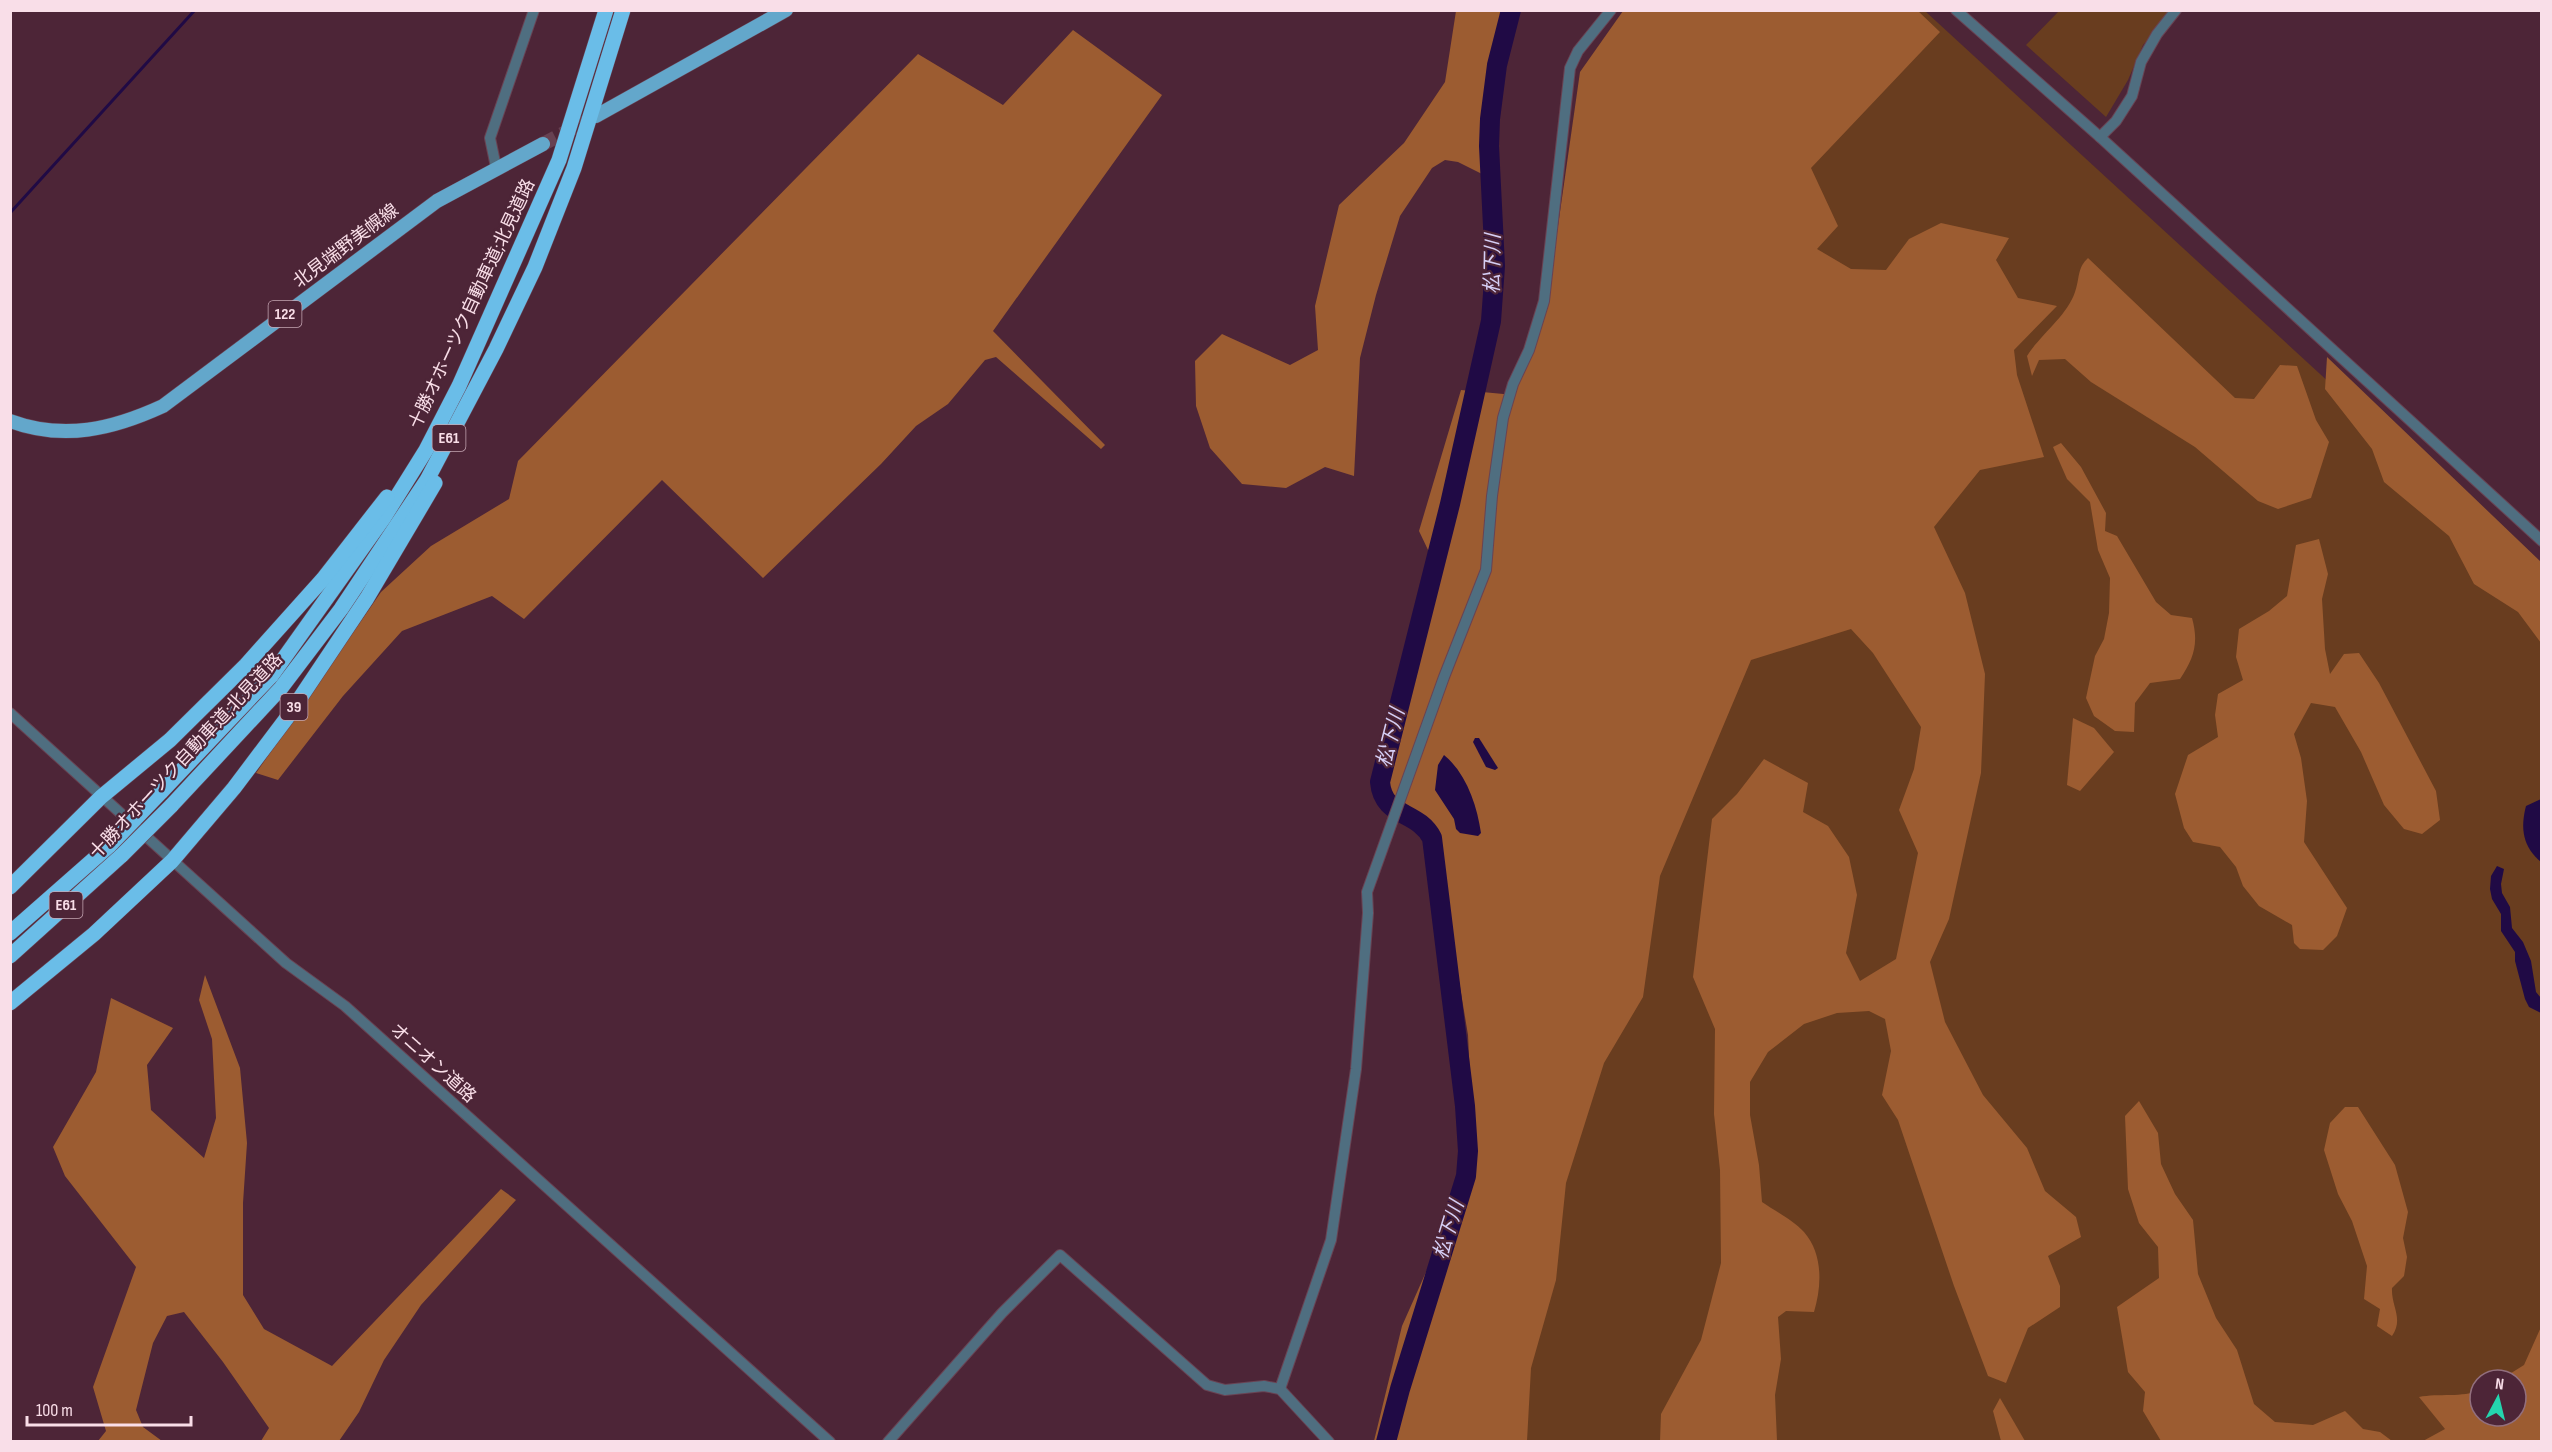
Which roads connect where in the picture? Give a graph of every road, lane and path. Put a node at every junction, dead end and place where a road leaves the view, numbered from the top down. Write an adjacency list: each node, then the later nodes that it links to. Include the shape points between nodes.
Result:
1 (534, 10): 11 (street, via 490,138)
2 (606, 10): 14 (highway, 十勝オホーツク自動車道;北見道路 / E61, via 559,160 464,376)
3 (622, 10): 12 (highway, 十勝オホーツク自動車道;北見道路 / E61, via 574,168 535,267)
4 (786, 10): 8 (main road)
5 (1611, 10): 23 (street, via 1578,51 1570,68 1544,301 1503,418 1486,570 1367,892 1356,1069 1331,1240)
6 (1956, 10): 9 (street)
7 (2176, 10): 9 (street, via 2141,62 2132,96)
8 (596, 116)
9 (2100, 137): 15 (street)
10 (543, 144): 11 (main road, 北見端野美幌線 / 122)
11 (496, 167): 13 (main road, 北見端野美幌線 / 122, via 436,201 163,406 128,422 95,430 61,430)
12 (496, 349): 18 (highway, 39, via 435,485 373,589 286,719); 21 (highway, 十勝オホーツク自動車道;北見道路 / E61, bridge, via 427,480 341,609 281,688 122,855)
13 (10, 421)
14 (426, 450): 17 (highway, via 324,579 246,665 170,740); 20 (highway, 十勝オホーツク自動車道;北見道路 / E61, bridge, via 371,537 272,675 110,844)
15 (2541, 541)
16 (10, 713): 17 (street, オニオン道路)
17 (101, 796): 18 (street, オニオン道路); 19 (highway)
18 (172, 861): 22 (highway, 39, via 94,934); 24 (street, オニオン道路, via 286,963 345,1006)
19 (10, 887)
20 (10, 933)
21 (10, 956)
22 (10, 1003)
23 (1280, 1389): 25 (street, via 1264,1386 1225,1390 1207,1385 1060,1255 1002,1313); 26 (street)
24 (830, 1442)
25 (888, 1442)
26 (1329, 1442)

